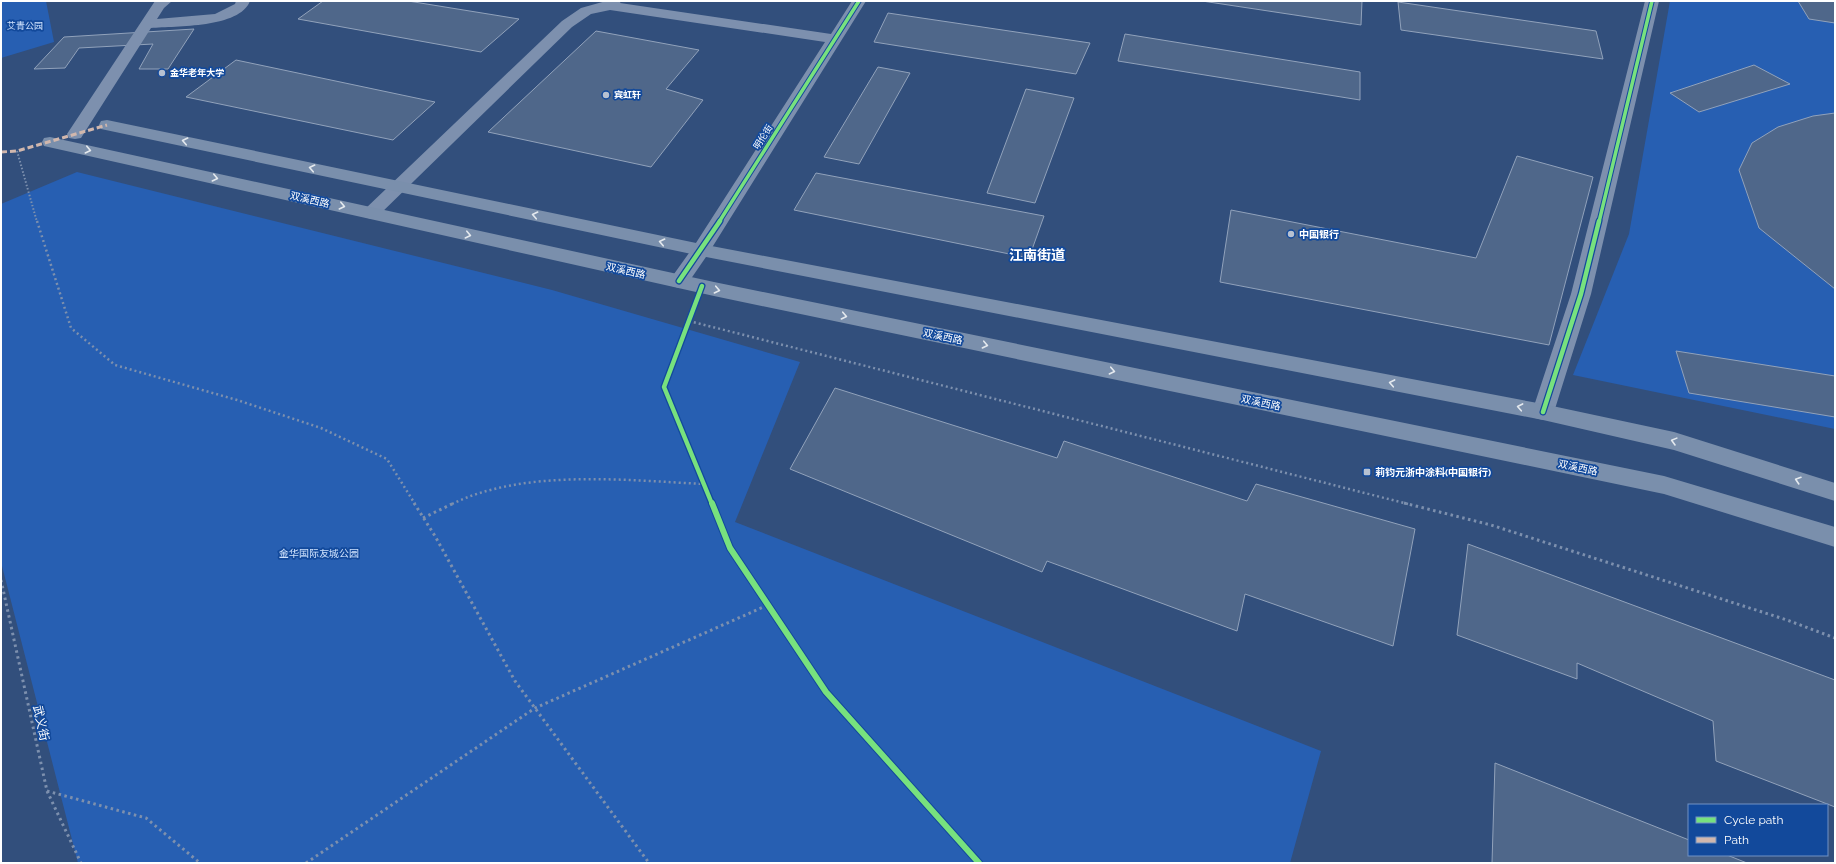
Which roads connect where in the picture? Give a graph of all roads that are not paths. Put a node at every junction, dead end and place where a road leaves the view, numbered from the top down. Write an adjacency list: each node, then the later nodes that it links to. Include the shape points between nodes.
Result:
1 (165, 1): 6 (street, via 159,5)
2 (243, 1): 6 (street, via 241,6 218,18)
3 (859, 1): 7 (street, 明伦街)
4 (1652, 1): 15 (street, via 1581,294)
5 (612, 3): 7 (street); 11 (street, via 586,11 566,24)
6 (147, 24): 9 (street)
7 (835, 39): 13 (street, 明伦街)
8 (107, 125): 11 (main road, one-way to 8)
9 (75, 134)
10 (50, 142): 12 (main road, 双溪西路, one-way to 12)
11 (399, 186): 12 (street); 13 (main road, one-way to 11)
12 (371, 213): 14 (main road, 双溪西路, one-way to 14)
13 (701, 250): 14 (street, 明伦街); 15 (main road, one-way to 13)
14 (679, 281): 17 (main road, 双溪西路, one-way to 17, via 1664,485)
15 (1543, 412): 16 (main road, one-way to 15, via 1674,441)
16 (1835, 492)
17 (1835, 537)

